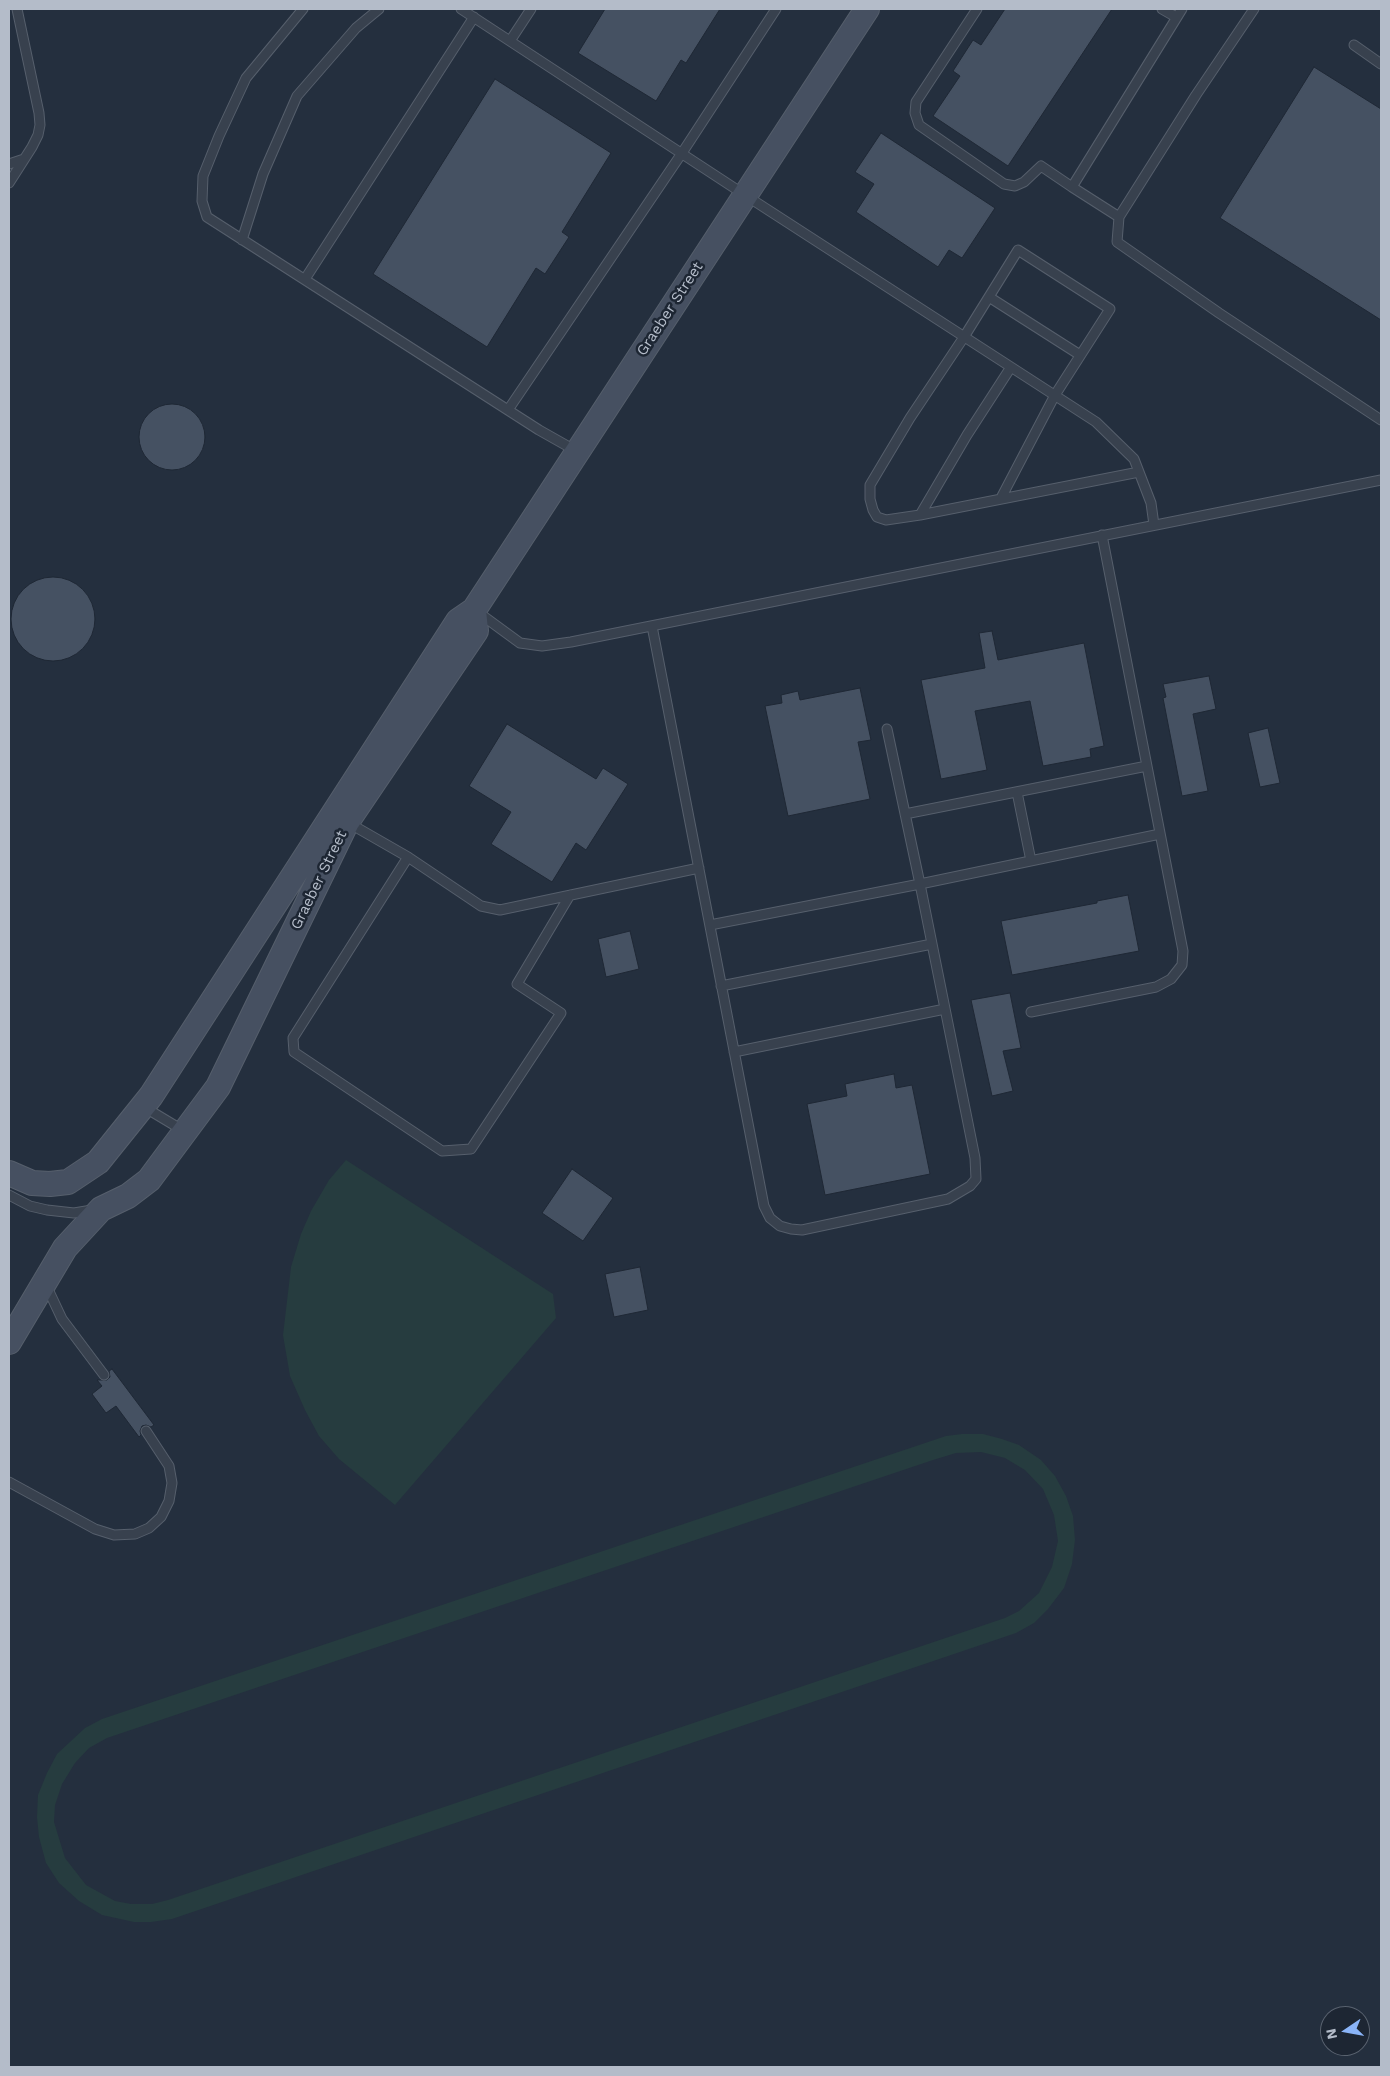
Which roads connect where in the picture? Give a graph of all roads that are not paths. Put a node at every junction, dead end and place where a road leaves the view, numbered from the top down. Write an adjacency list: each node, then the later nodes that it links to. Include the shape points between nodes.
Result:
1 (17, 9): 18 (lane, via 39,113 38,135)
2 (303, 9): 24 (lane, via 246,78 203,176 202,200 207,218)
3 (379, 9): 24 (lane, via 356,28 297,96 263,174)
4 (461, 9): 12 (lane)
5 (531, 9): 14 (lane)
6 (776, 9): 17 (lane)
7 (867, 9): 22 (street, Graeber Street)
8 (977, 9): 21 (lane, via 916,102 919,125 1004,184 1015,186 1024,182 1041,166)
9 (1162, 9): 13 (lane)
10 (1182, 9): 13 (lane)
11 (1254, 9): 23 (lane)
12 (474, 17): 14 (lane); 25 (lane)
13 (1176, 18): 21 (lane)
14 (510, 41): 17 (lane)
15 (1354, 46): 16 (lane)
16 (1381, 64)
17 (682, 153): 22 (lane); 31 (lane)
18 (24, 159): 19 (lane); 20 (lane)
19 (9, 164)
20 (9, 183)
21 (1072, 187): 23 (lane)
22 (745, 195): 27 (lane); 33 (street, Graeber Street)
23 (1119, 217): 32 (lane, via 1117,242)
24 (242, 240): 25 (lane)
25 (305, 279): 31 (lane)
26 (989, 297): 27 (lane); 28 (lane); 28 (lane, via 1018,250 1110,309)
27 (964, 337): 29 (lane); 37 (lane, via 870,485 870,500 877,517 886,520)
28 (1080, 355): 30 (lane)
29 (1011, 367): 30 (lane); 37 (lane)
30 (1054, 395): 34 (lane, via 1096,422 1134,459); 36 (lane)
31 (508, 410): 33 (lane)
32 (1381, 420)
33 (578, 452): 40 (street, Graeber Street)
34 (1139, 472): 36 (lane); 38 (lane, via 1151,503)
35 (1381, 480): 38 (lane)
36 (1001, 498): 37 (lane)
37 (920, 515)
38 (1154, 525): 39 (lane)
39 (1102, 535): 41 (lane); 43 (lane)
40 (474, 610): 41 (lane, via 520,643 542,646); 46 (street, Graeber Street, via 476,631); 59 (street, Graeber Street, via 458,621)
41 (652, 626): 50 (lane)
42 (887, 729): 45 (lane)
43 (1147, 766): 44 (lane); 47 (lane)
44 (1017, 792): 45 (lane); 49 (lane)
45 (905, 814): 51 (lane)
46 (347, 822): 48 (lane); 60 (street, Graeber Street, via 218,1087)
47 (1160, 834): 49 (lane); 57 (lane, via 1183,951 1182,964 1171,979 1156,987)
48 (408, 856): 52 (lane, via 481,906 500,910); 52 (lane, via 293,1038 294,1052 442,1151 471,1148 561,1013 517,984)
49 (1031, 861): 51 (lane)
50 (699, 868): 52 (lane); 53 (lane)
51 (920, 884): 53 (lane); 54 (lane)
52 (570, 895)
53 (710, 925): 55 (lane)
54 (932, 944): 55 (lane); 56 (lane)
55 (722, 986): 58 (lane)
56 (945, 1009): 58 (lane); 58 (lane, via 975,1158 976,1179 948,1199 811,1228 780,1226 770,1218 764,1206)
57 (1031, 1012)
58 (734, 1052)
59 (142, 1106): 60 (lane); 61 (street, Graeber Street, via 98,1162 68,1182 32,1183)
60 (186, 1132): 63 (street, Graeber Street, via 150,1180 128,1196)
61 (9, 1173)
62 (9, 1194): 63 (lane, via 30,1206 47,1210 74,1213)
63 (101, 1209): 64 (street, via 65,1248)
64 (45, 1282): 65 (street); 66 (lane, via 62,1319)
65 (9, 1342)
66 (104, 1375)
67 (146, 1431): 68 (lane, via 169,1466 172,1483 169,1501 161,1517 135,1534 114,1536 95,1529)
68 (9, 1482)

